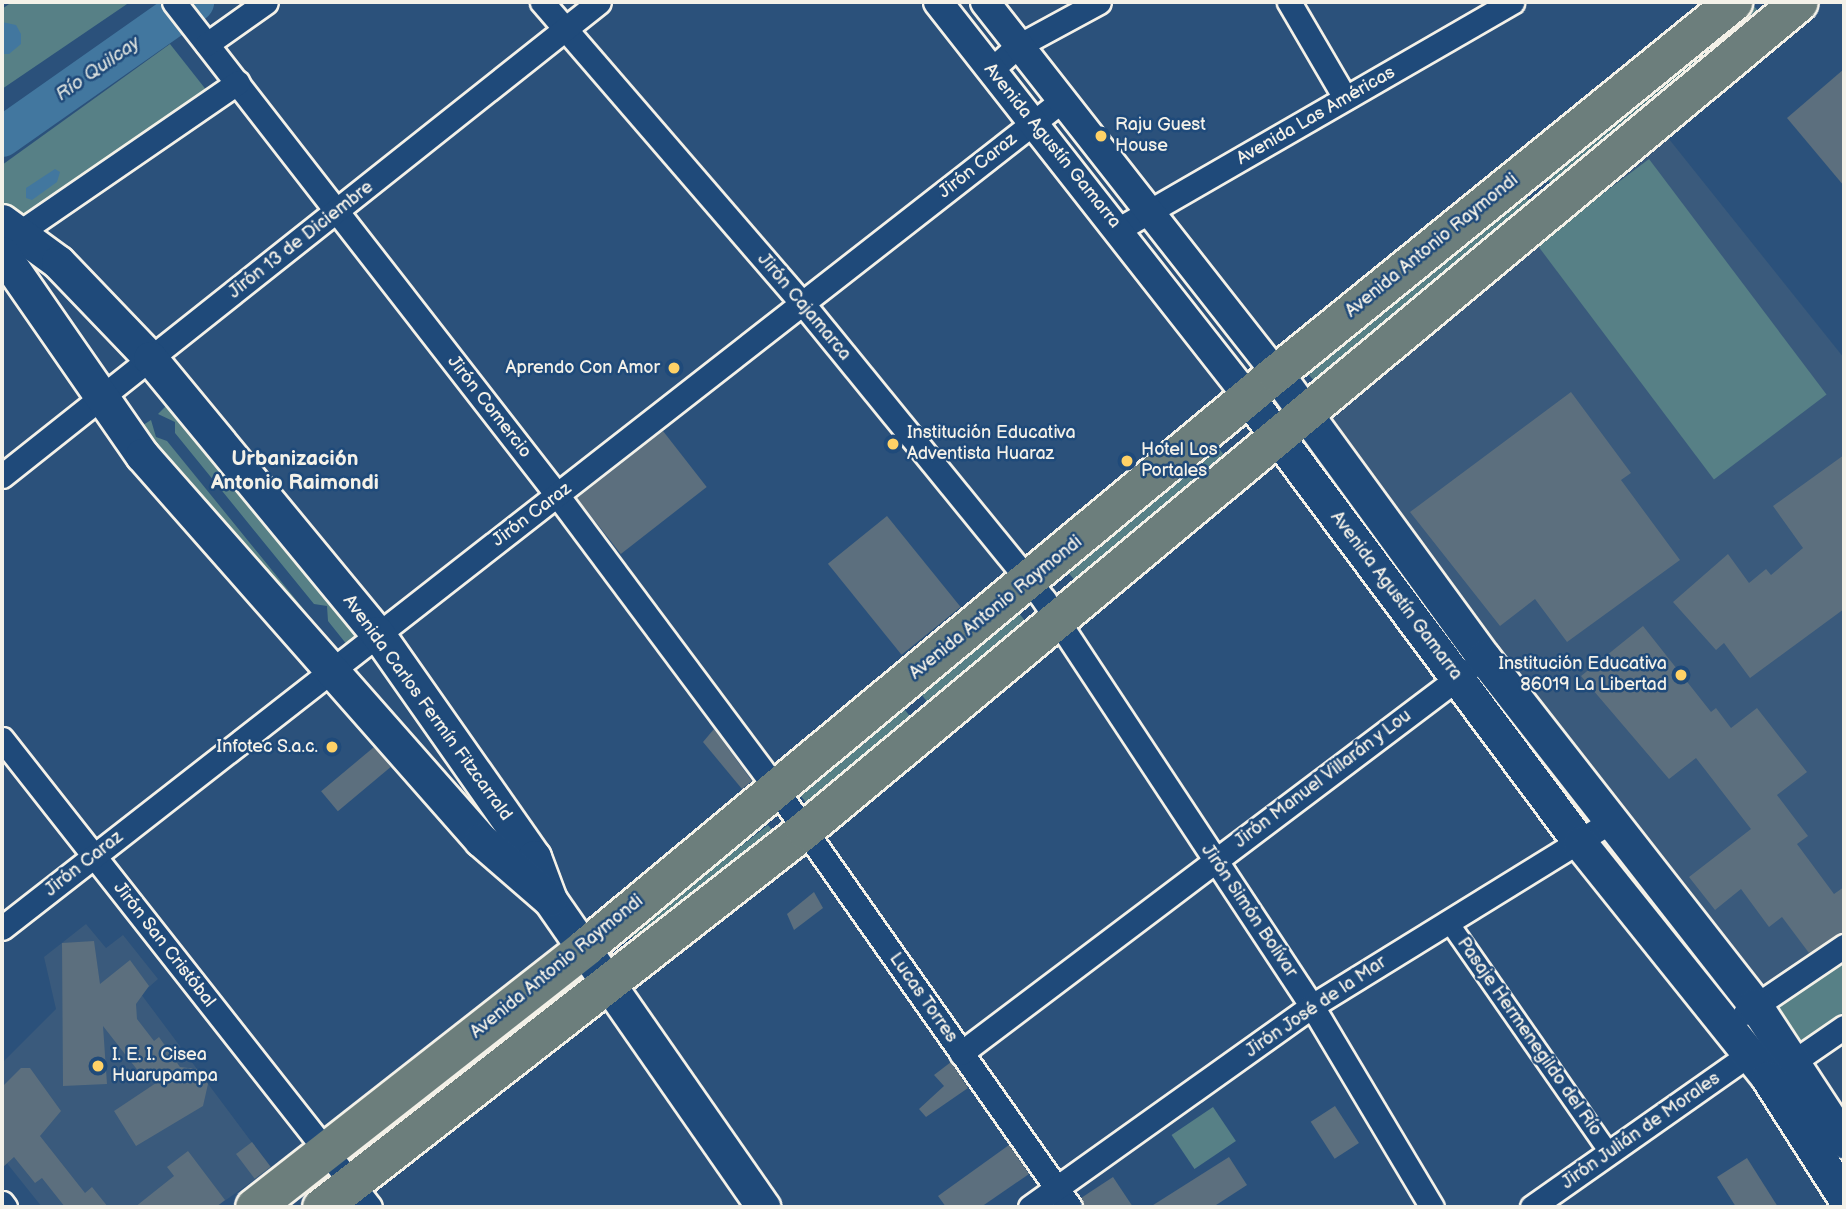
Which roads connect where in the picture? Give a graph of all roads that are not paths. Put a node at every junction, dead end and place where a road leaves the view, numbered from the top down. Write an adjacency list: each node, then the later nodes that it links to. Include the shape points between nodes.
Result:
1 (174, 2): 13 (street, Jirón Comercio)
2 (266, 2): 13 (street)
3 (542, 2): 12 (street, Jirón Cajamarca)
4 (599, 2): 12 (street, Jirón 13 de Diciembre)
5 (938, 2): 15 (street, Avenida Agustín Gamarra)
6 (985, 2): 14 (street, Avenida Agustín Gamarra)
7 (1099, 2): 14 (street)
8 (1289, 2): 17 (street)
9 (1512, 2): 17 (street, Avenida Las Américas)
10 (1733, 2): 20 (main road, Avenida Antonio Raymondi)
11 (1785, 6): 21 (main road)
12 (565, 27): 22 (street, Jirón 13 de Diciembre); 26 (street, Jirón Cajamarca)
13 (202, 36): 16 (street, Jirón Comercio)
14 (1018, 46): 15 (street); 18 (street, Avenida Agustín Gamarra)
15 (991, 70): 19 (street, Avenida Agustín Gamarra)
16 (238, 82): 22 (street, Jirón Comercio); 25 (street)
17 (1345, 98): 23 (street, Avenida Las Américas)
18 (1060, 102): 19 (street, Jirón Caraz); 23 (street, Avenida Agustín Gamarra)
19 (1031, 125): 24 (street, Avenida Agustín Gamarra); 26 (street, Jirón Caraz)
20 (1521, 173): 21 (main road); 28 (main road, Avenida Antonio Raymondi)
21 (1550, 207): 31 (main road)
22 (336, 213): 27 (street, Jirón 13 de Diciembre); 34 (street, Jirón Comercio)
23 (1149, 213): 24 (street, Avenida Las Américas); 28 (street, Avenida Agustín Gamarra)
24 (1119, 229): 30 (street, Avenida Agustín Gamarra)
25 (6, 238): 27 (main road, Avenida Carlos Fermín Fitzcarrald, via 58,262); 29 (main road, Avenida Carlos Fermín Fitzcarrald)
26 (803, 304): 34 (street, Jirón Caraz); 35 (street, Jirón Cajamarca)
27 (150, 358): 29 (street, Jirón 13 de Diciembre); 37 (main road, Avenida Carlos Fermín Fitzcarrald)
28 (1276, 373): 30 (main road, Avenida Antonio Raymondi); 31 (main road, Avenida Agustín Gamarra)
29 (103, 396): 33 (street, Jirón 13 de Diciembre); 39 (main road, Avenida Carlos Fermín Fitzcarrald, via 142,454)
30 (1247, 396): 32 (main road, Avenida Agustín Gamarra); 35 (main road, Avenida Antonio Raymondi)
31 (1305, 413): 32 (main road); 38 (main road, Avenida Agustín Gamarra)
32 (1278, 436): 36 (main road); 40 (main road, Avenida Agustín Gamarra)
33 (2, 476)
34 (558, 496): 37 (street, Jirón Caraz); 42 (street, Jirón Comercio)
35 (1030, 582): 36 (street, Jirón Cajamarca); 42 (main road, Avenida Antonio Raymondi)
36 (1058, 620): 44 (main road); 47 (street, Jirón Simón Bolívar)
37 (377, 633): 39 (street, Jirón Caraz); 48 (main road, Avenida Carlos Fermín Fitzcarrald, via 534,857)
38 (1484, 658): 40 (street, Jirón Manuel Villarán y Lou); 43 (main road, Avenida Agustín Gamarra)
39 (331, 670): 46 (street, Jirón Caraz); 48 (main road, Avenida Carlos Fermín Fitzcarrald, via 481,840)
40 (1457, 679): 45 (main road, Avenida Agustín Gamarra); 47 (street, Jirón Manuel Villarán y Lou)
41 (2, 739): 46 (street, Jirón San Cristóbal)
42 (776, 789): 44 (street, Lucas Torres); 52 (main road, Avenida Antonio Raymondi)
43 (1611, 821): 45 (street, Jirón José de la Mar); 54 (main road, Avenida Agustín Gamarra)
44 (804, 830): 53 (main road); 58 (street, Lucas Torres)
45 (1580, 843): 49 (street, Jirón José de la Mar); 56 (main road, Avenida Agustín Gamarra)
46 (94, 856): 50 (street, Jirón Caraz); 61 (street, Jirón San Cristóbal)
47 (1215, 860): 55 (street, Jirón Simón Bolívar); 58 (street, Jirón Manuel Villarán y Lou)
48 (550, 900): 52 (main road, Avenida Carlos Fermín Fitzcarrald)
49 (1448, 921): 55 (street, Jirón José de la Mar); 62 (street, Pasaje Hermenegildo del Río)
50 (2, 928)
51 (1844, 946): 54 (street)
52 (584, 947): 53 (main road, Avenida Carlos Fermín Fitzcarrald); 61 (main road, Avenida Antonio Raymondi)
53 (608, 983): 63 (main road); 70 (main road, Avenida Carlos Fermín Fitzcarrald)
54 (1755, 1005): 56 (street); 59 (main road, Avenida Agustín Gamarra)
55 (1312, 1006): 65 (street, Jirón José de la Mar); 72 (street, Jirón Simón Bolívar)
56 (1727, 1026): 59 (main road, Avenida Agustín Gamarra)
57 (1844, 1027): 59 (street, Jirón Julián de Morales)
58 (961, 1053): 65 (street, Lucas Torres)
59 (1770, 1065): 60 (main road, Avenida Agustín Gamarra); 62 (street, Jirón Julián de Morales); 64 (main road, Avenida Agustín Gamarra)
60 (1844, 1141)
61 (327, 1150): 63 (street, Jirón San Cristóbal); 68 (main road, Avenida Antonio Raymondi)
62 (1609, 1153): 73 (street, Jirón Julián de Morales)
63 (361, 1195): 69 (main road)
64 (1844, 1197)
65 (1063, 1198): 71 (street, Jirón José de la Mar)
66 (2, 1203): 67 (street)
67 (5, 1207)
68 (254, 1207)
69 (321, 1207)
70 (763, 1207)
71 (1030, 1207)
72 (1432, 1207)
73 (1532, 1207)

